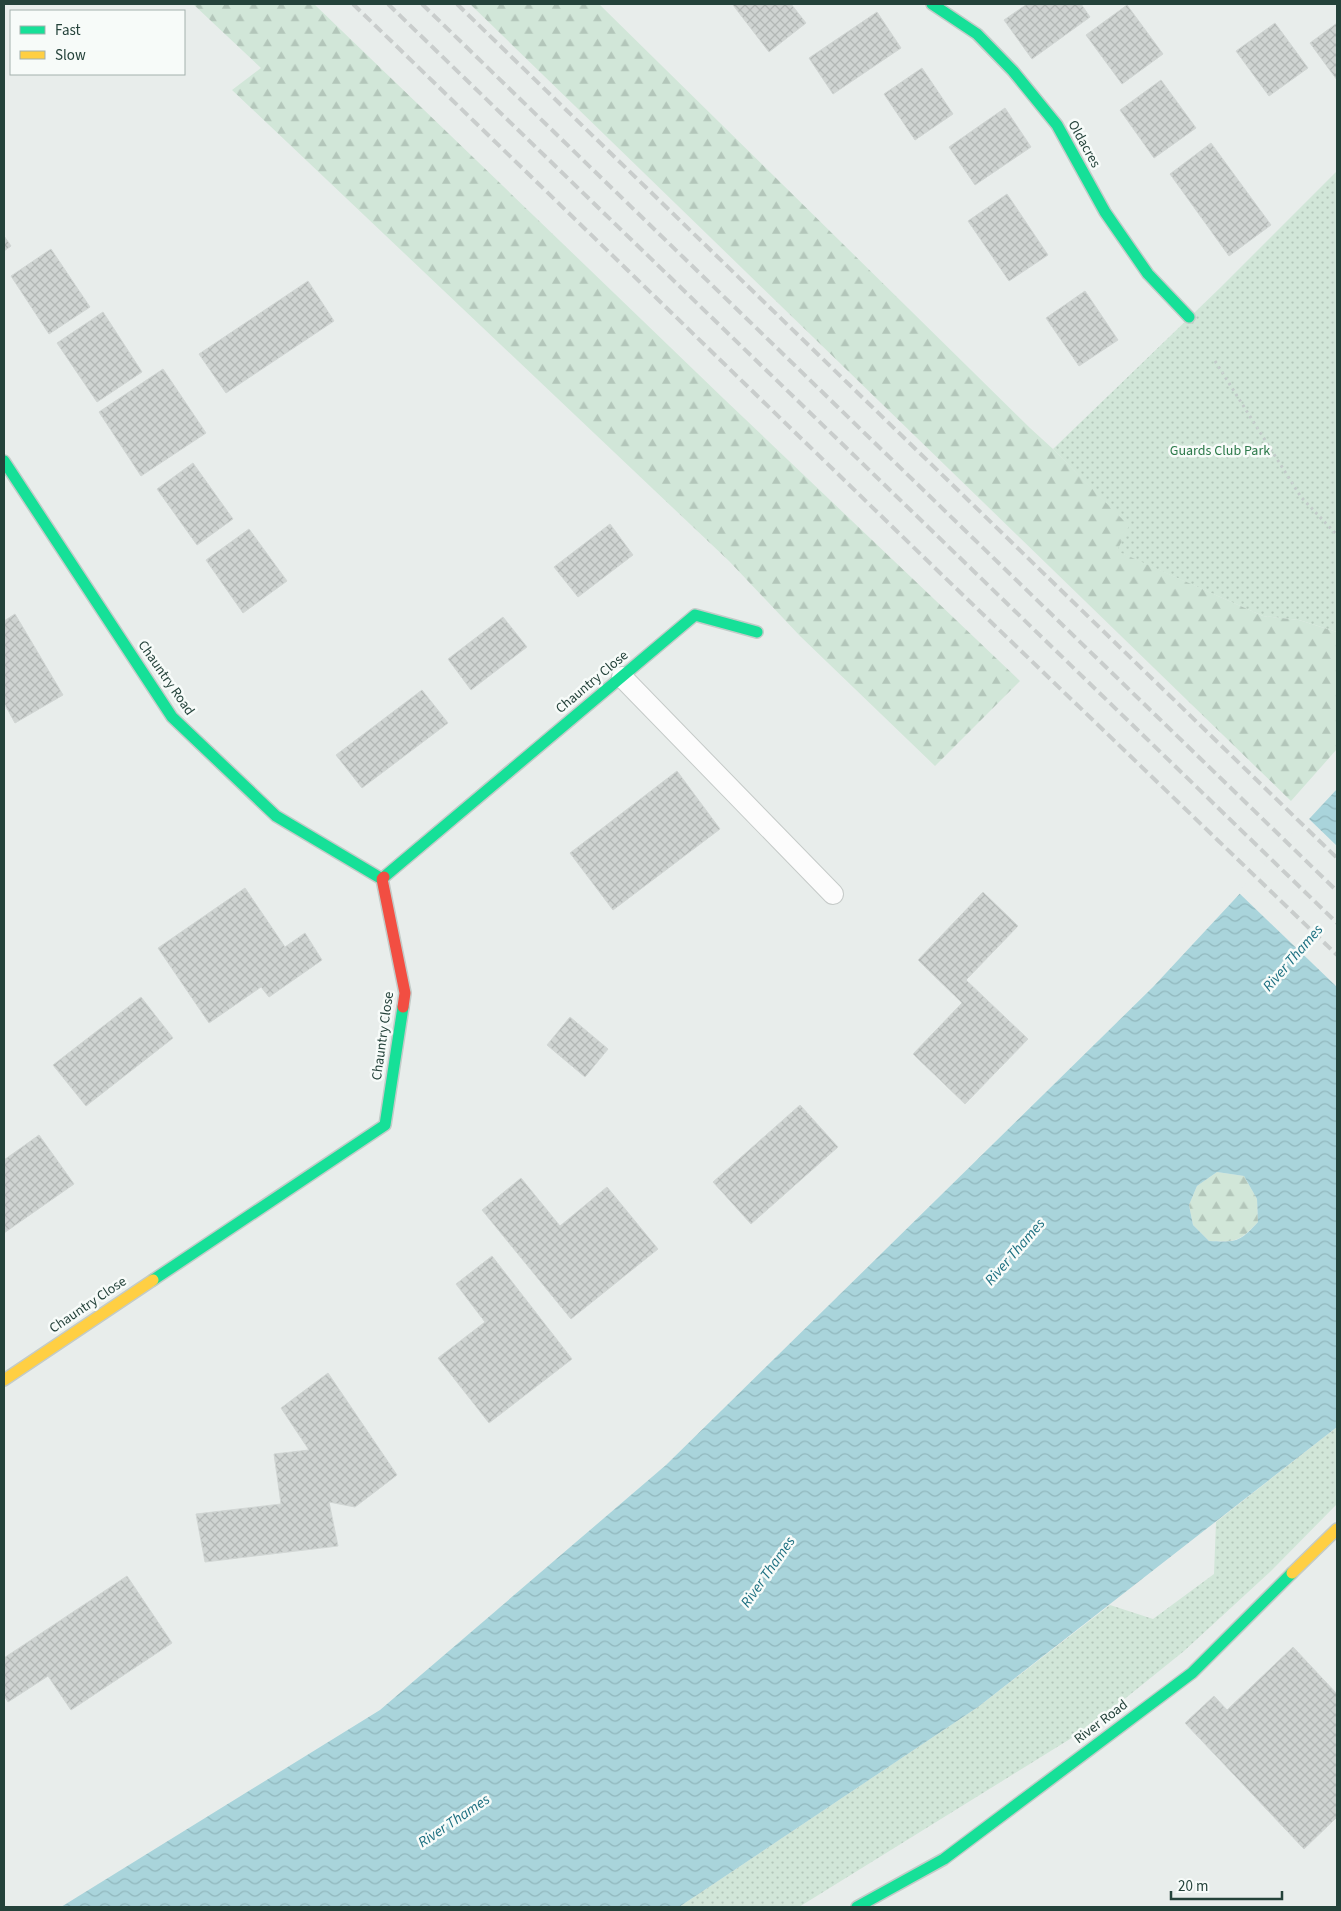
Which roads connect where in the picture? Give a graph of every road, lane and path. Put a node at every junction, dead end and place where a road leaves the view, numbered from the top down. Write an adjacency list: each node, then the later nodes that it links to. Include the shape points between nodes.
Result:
1 (932, 4): 2 (street, Oldacres, via 977,34 1057,124 1105,212 1148,274)
2 (1189, 317)
3 (1215, 361): 5 (path, via 1301,497)
4 (4, 461): 8 (street, Chauntry Road, via 172,717 276,816)
5 (1337, 535)
6 (757, 632): 7 (street, Chauntry Close, via 695,615)
7 (622, 677): 8 (street, Chauntry Close); 9 (lane)
8 (382, 878): 10 (street, Chauntry Close, via 406,993 385,1125)
9 (833, 894)
10 (4, 1380)
11 (1337, 1529): 12 (street, River Road, via 1192,1673 944,1859)
12 (857, 1907)

